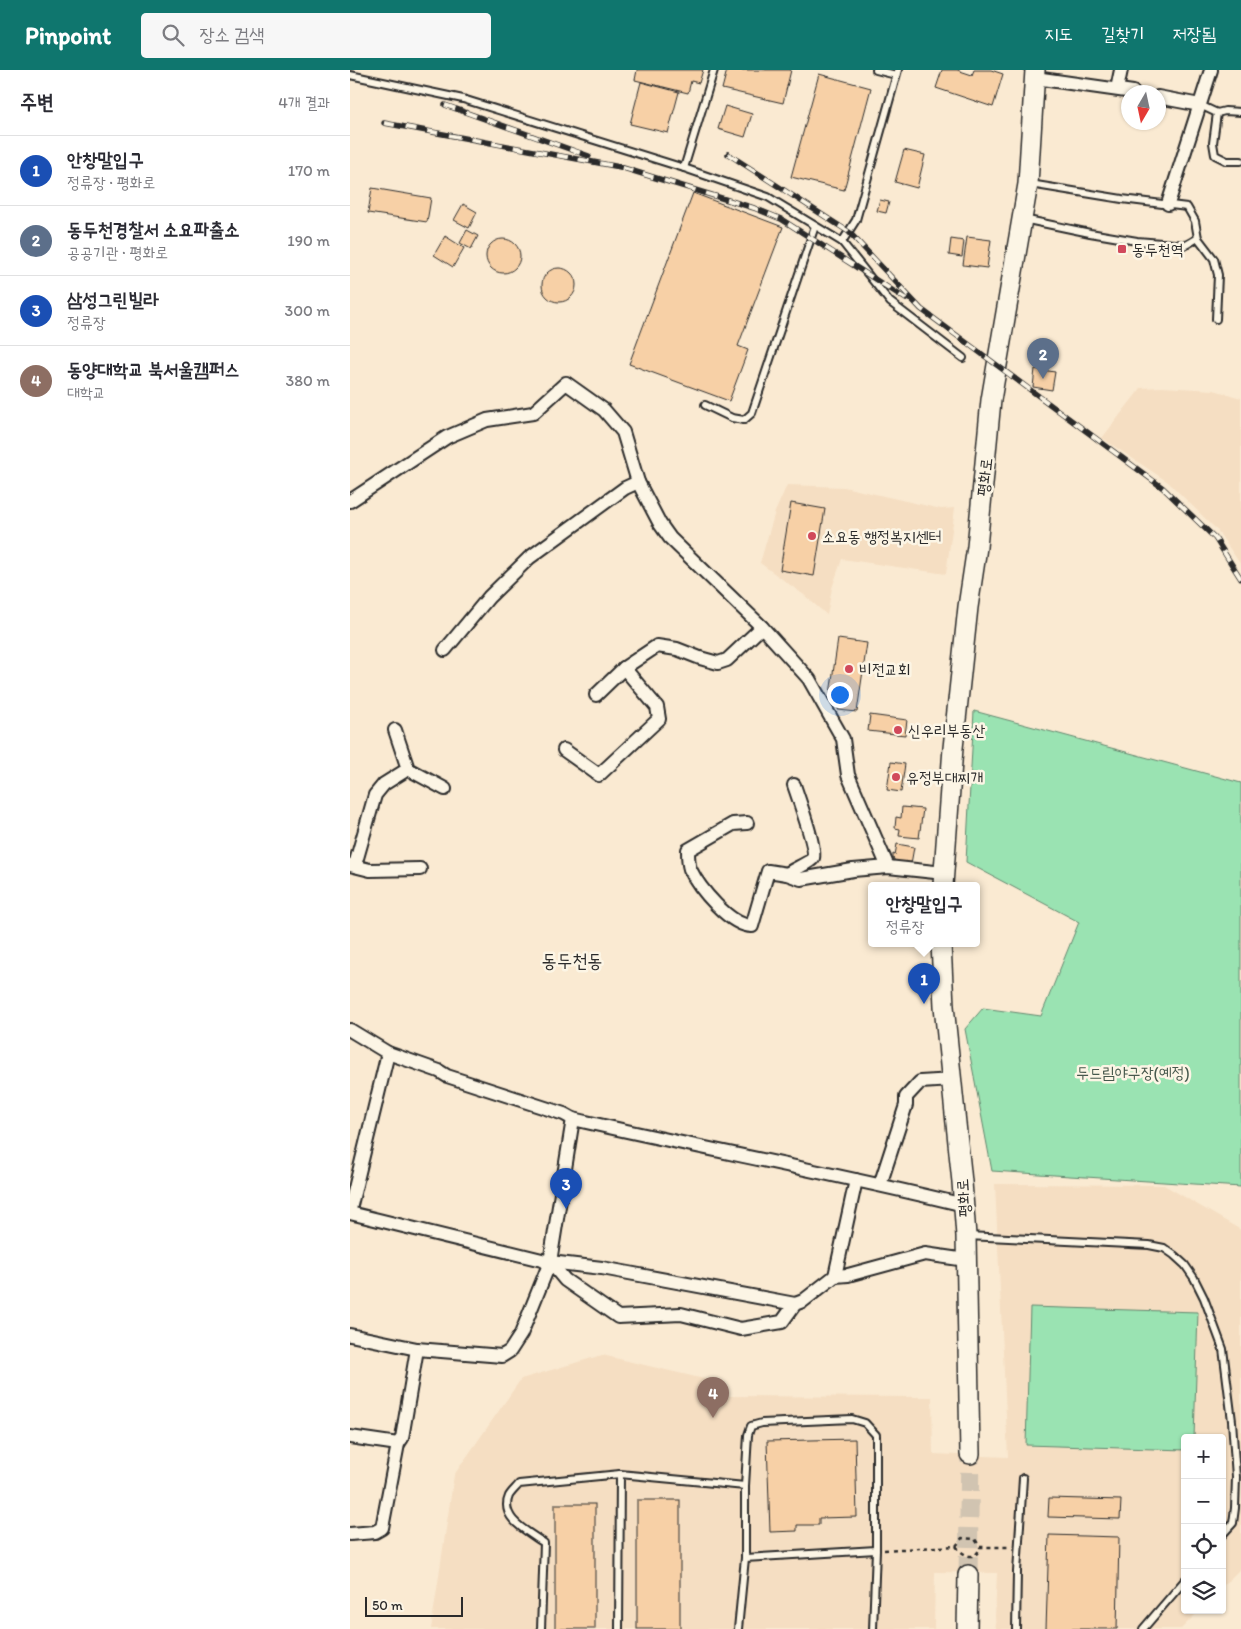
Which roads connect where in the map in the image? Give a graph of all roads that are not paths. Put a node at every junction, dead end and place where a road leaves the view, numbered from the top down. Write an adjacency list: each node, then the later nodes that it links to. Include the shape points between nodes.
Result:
1 (714, 70): 15 (lane)
2 (876, 70): 5 (lane)
3 (1121, 70): 8 (street)
4 (1211, 70): 11 (street)
5 (897, 72): 21 (lane, via 856,220)
6 (1035, 74): 8 (street); 16 (main road, 평화로)
7 (350, 75): 15 (lane, via 463,99)
8 (1117, 90): 9 (street)
9 (1121, 90)
10 (1166, 99): 11 (street)
11 (1200, 106): 13 (lane); 17 (street)
12 (1241, 112): 13 (lane)
13 (1217, 113): 14 (lane, via 1213,143 1215,155 1227,161)
14 (1241, 161)
15 (684, 168): 19 (lane, via 768,197)
16 (1028, 184): 17 (lane); 18 (main road, 평화로)
17 (1168, 204): 20 (lane, via 1187,207 1195,221)
18 (1022, 218): 20 (lane, via 1137,241 1186,245); 41 (main road, 평화로, via 991,400 953,748)
19 (815, 226): 21 (lane); 24 (lane, via 752,413 744,420 732,418)
20 (1198, 238): 22 (lane, via 1214,259 1218,275)
21 (842, 242): 23 (lane, via 890,302)
22 (1216, 318)
23 (963, 358)
24 (705, 404)
25 (638, 482): 26 (street, via 623,432 604,410 566,383 533,413 487,420 447,437); 27 (street, via 670,538); 28 (street, via 624,488 529,558 489,597)
26 (350, 501)
27 (762, 627): 29 (street, via 727,660 718,663 657,646); 38 (street, via 809,679 843,739 848,775)
28 (445, 650)
29 (624, 668): 30 (street); 32 (street, via 657,707 659,719 600,775)
30 (596, 695)
31 (395, 730): 33 (street)
32 (564, 750)
33 (408, 769): 35 (street); 37 (street, via 384,784 375,795)
34 (794, 785): 40 (street, via 814,856)
35 (445, 789)
36 (748, 823): 40 (street, via 732,824 688,850 689,868 701,887 728,916 745,926 752,926 768,871)
37 (352, 865): 39 (street, via 370,870)
38 (888, 867): 40 (street, via 801,880); 41 (street)
39 (420, 869)
40 (786, 874)
41 (943, 879)
42 (941, 947): 45 (main road, 평화로)
43 (350, 1030): 44 (street)
44 (388, 1053): 46 (street); 50 (street)
45 (953, 1080): 48 (street, via 920,1082 906,1097); 49 (main road, 평화로)
46 (573, 1119): 47 (street); 54 (street)
47 (856, 1180): 48 (street); 55 (street)
48 (880, 1185): 49 (street)
49 (964, 1205): 52 (main road, 평화로)
50 (350, 1209)
51 (350, 1213): 54 (street)
52 (966, 1236): 53 (main road, 평화로); 65 (lane, via 1149,1245 1164,1248 1185,1265 1204,1298 1223,1349 1236,1477 1233,1523)
53 (966, 1260): 55 (street, via 925,1254); 61 (main road, 평화로)
54 (550, 1262): 56 (street, via 602,1268); 56 (street, via 565,1280 618,1317 681,1314 742,1329 782,1322); 58 (street, via 521,1334 510,1352 502,1356)
55 (835, 1276): 56 (street)
56 (795, 1304)
57 (350, 1335): 58 (street)
58 (416, 1349): 60 (street, via 402,1438)
59 (350, 1437): 60 (street)
60 (398, 1444): 66 (street, via 382,1528 376,1532)
61 (970, 1454)
62 (620, 1474): 64 (lane); 71 (lane, via 520,1484 509,1496 508,1510 512,1520 544,1543); 72 (lane)
63 (1023, 1478): 76 (lane)
64 (745, 1486): 67 (lane, via 751,1426 762,1422 852,1419 866,1423 876,1435); 68 (lane)
65 (1226, 1531)
66 (350, 1534)
67 (876, 1550): 68 (lane); 74 (lane)
68 (745, 1558): 73 (lane)
69 (968, 1575): 75 (main road)
70 (1181, 1585): 77 (lane)
71 (541, 1629)
72 (618, 1629)
73 (738, 1629)
74 (873, 1629)
75 (967, 1629)
76 (1016, 1629)
77 (1143, 1629)

